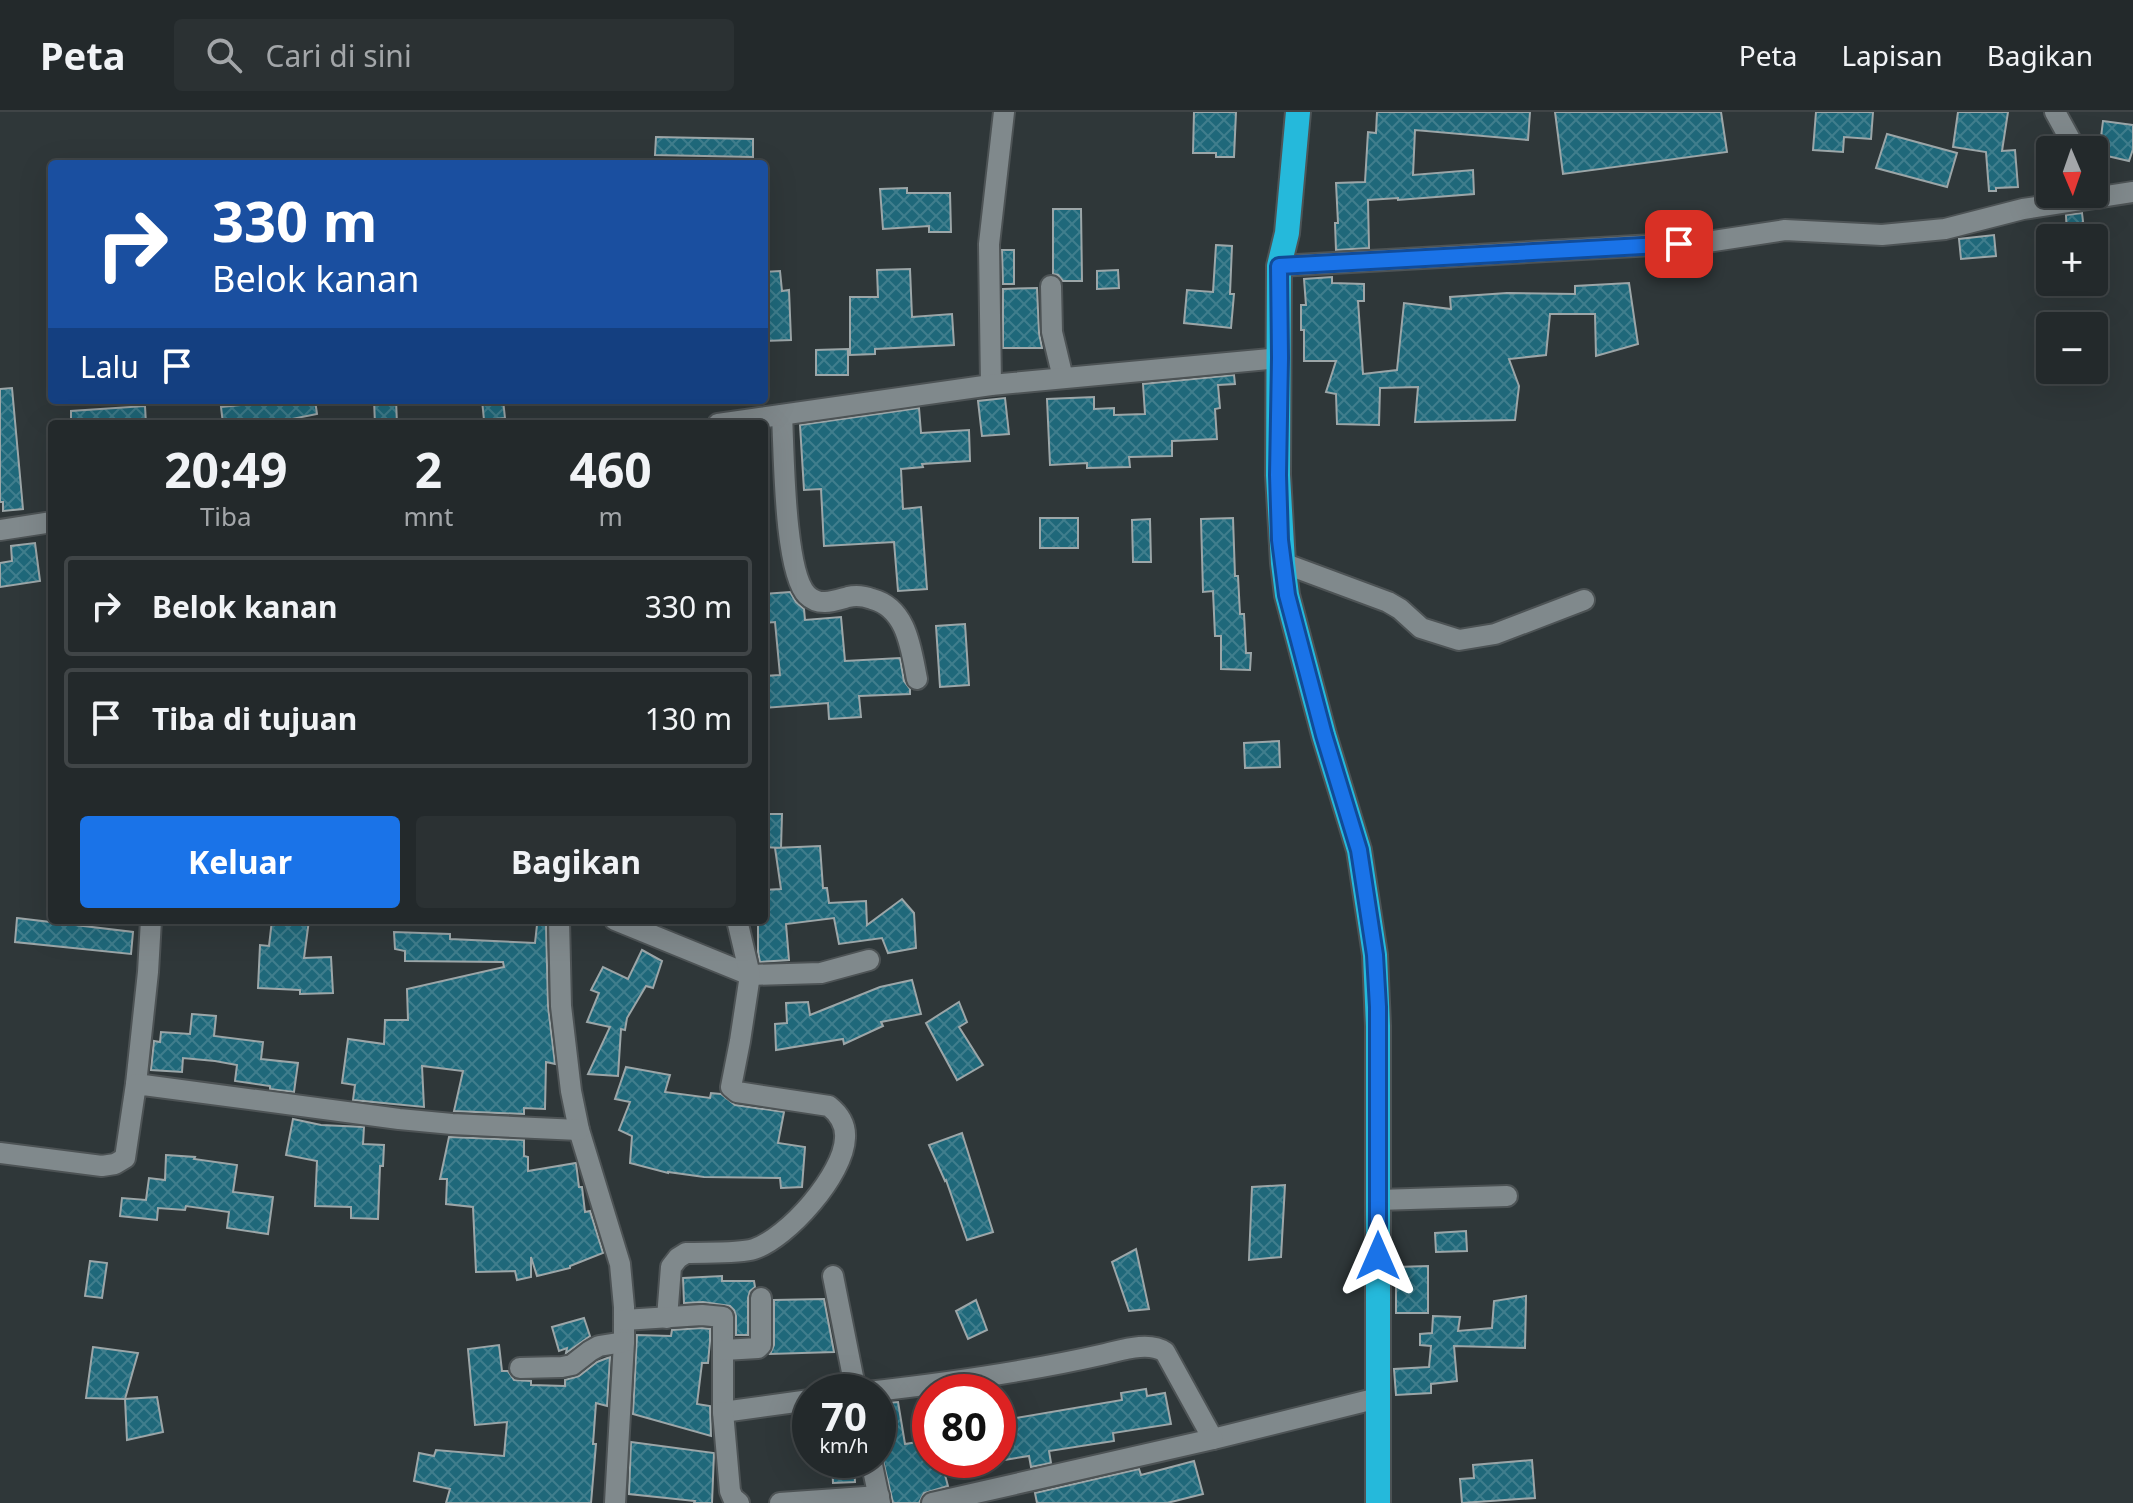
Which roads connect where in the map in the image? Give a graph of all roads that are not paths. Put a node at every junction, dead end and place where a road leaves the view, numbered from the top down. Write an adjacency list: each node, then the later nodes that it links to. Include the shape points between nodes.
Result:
1 (1004, 112): 12 (street, via 989,244)
2 (1298, 112): 8 (highway)
3 (2055, 112): 4 (street)
4 (2068, 136)
5 (2108, 191): 6 (street)
6 (2133, 192)
7 (2036, 206): 8 (street, via 1945,229 1882,235 1785,230 1707,242)
8 (1279, 266): 10 (highway)
9 (1051, 286): 11 (street, via 1052,332)
10 (1280, 358): 11 (street); 17 (highway)
11 (1063, 378): 12 (street)
12 (991, 385): 13 (street)
13 (782, 415): 14 (street); 19 (street, via 788,529 803,590 819,602 853,596 891,608 903,623)
14 (746, 420)
15 (48, 523): 16 (street)
16 (0, 530)
17 (1283, 563): 18 (street, via 1388,602 1421,628 1459,640 1495,634); 30 (highway, via 1305,666 1359,850 1375,955)
18 (1584, 600)
19 (917, 679)
20 (151, 924): 26 (street)
21 (559, 924): 27 (street, via 561,1006)
22 (625, 924): 25 (street)
23 (738, 924): 25 (street)
24 (869, 960): 25 (street, via 821,973)
25 (750, 975): 33 (street, via 731,1087 829,1106 840,1115 842,1153 816,1198 773,1240 752,1250 686,1253 678,1258 671,1267)
26 (136, 1084): 27 (street, via 412,1120); 28 (street, via 125,1158 115,1164)
27 (579, 1130): 34 (street, via 620,1264)
28 (0, 1153)
29 (1507, 1196): 30 (street)
30 (1378, 1200): 40 (highway)
31 (833, 1276): 38 (street)
32 (761, 1298): 36 (street, via 761,1345)
33 (667, 1318): 34 (street); 36 (street, via 723,1317)
34 (624, 1320): 35 (street)
35 (624, 1342): 37 (street, via 599,1346 572,1365); 46 (street)
36 (724, 1350): 42 (street)
37 (520, 1368)
38 (852, 1374)
39 (896, 1389): 43 (street, via 1157,1348 1165,1352)
40 (1378, 1398): 43 (street); 50 (highway)
41 (792, 1402): 42 (street)
42 (723, 1412): 47 (street, via 730,1491)
43 (1213, 1439): 49 (street)
44 (875, 1478): 45 (street)
45 (880, 1500): 48 (street)
46 (615, 1503)
47 (739, 1503)
48 (780, 1503)
49 (932, 1503)
50 (1378, 1503)

